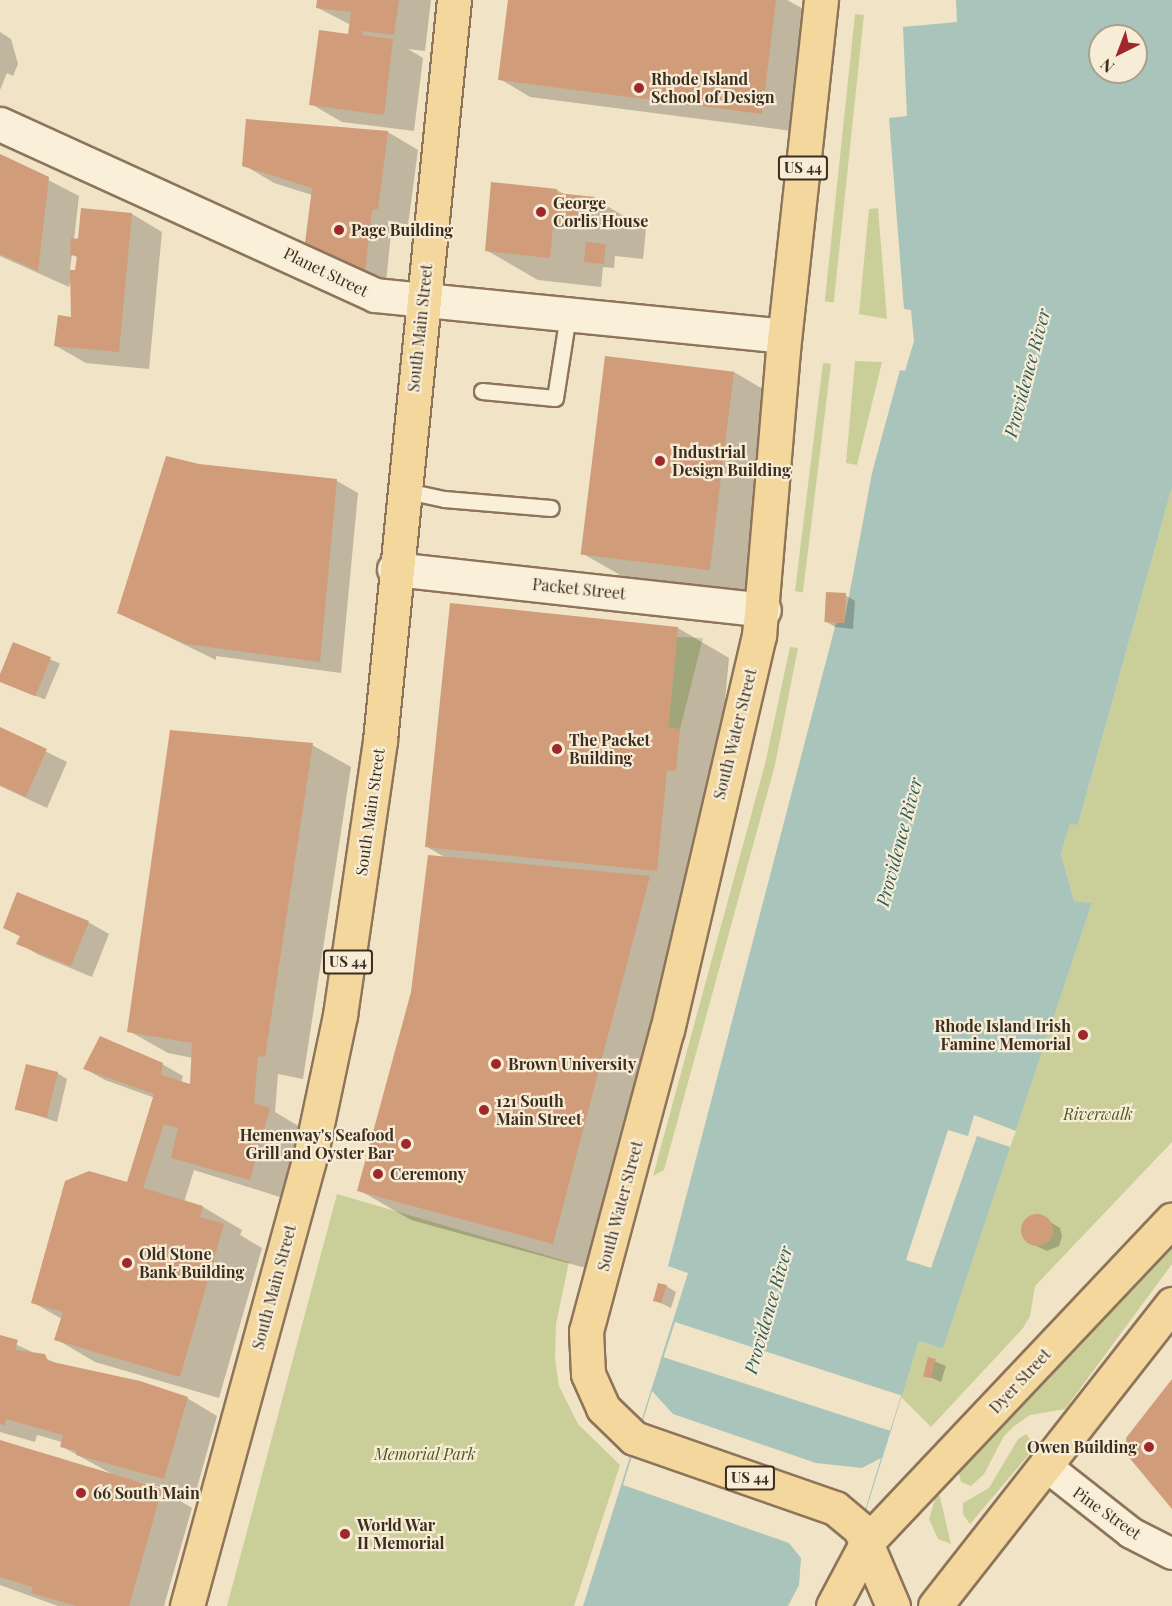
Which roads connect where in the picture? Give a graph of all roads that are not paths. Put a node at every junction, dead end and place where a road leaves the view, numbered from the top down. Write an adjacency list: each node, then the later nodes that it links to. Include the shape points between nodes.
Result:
1 (454, 0): 4 (main road, South Main Street / US 44)
2 (821, 0): 6 (main road, South Water Street / US 44)
3 (0, 124): 4 (street, Planet Street, via 234,228 353,286 375,295)
4 (422, 301): 5 (street, Planet Street); 8 (main road, South Main Street / US 44)
5 (568, 315): 6 (street, Planet Street); 7 (lane, via 555,398)
6 (784, 336): 11 (main road, South Water Street / US 44)
7 (482, 391)
8 (402, 490): 9 (lane, via 444,499); 10 (main road, South Main Street / US 44)
9 (551, 508)
10 (394, 569): 11 (street, Packet Street); 17 (main road, South Main Street / US 44, via 381,740 340,1015 312,1148)
11 (764, 610): 15 (main road, South Water Street / US 44, via 667,1029 586,1331 592,1389 603,1408 634,1438 835,1508)
12 (1172, 1220): 15 (main road, Dyer Street)
13 (1172, 1304): 14 (main road)
14 (1046, 1466): 16 (street, Pine Street, via 1131,1533); 20 (main road)
15 (863, 1536): 18 (main road, Dyer Street); 19 (main road)
16 (1172, 1554)
17 (187, 1606)
18 (833, 1606)
19 (893, 1606)
20 (935, 1606)

